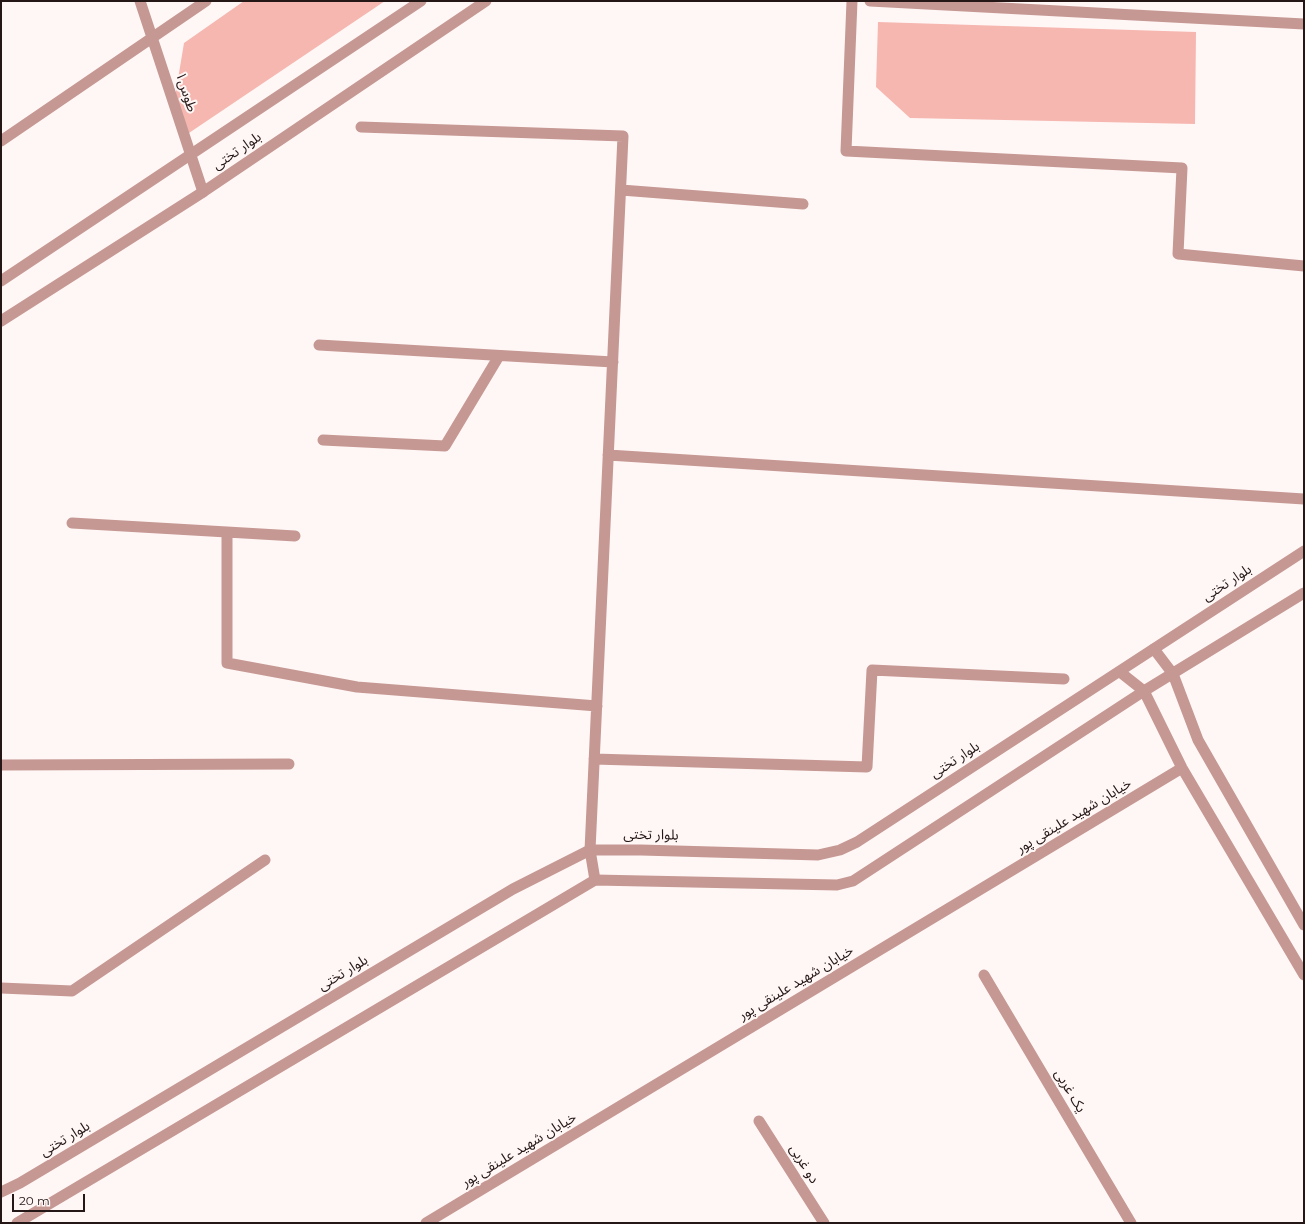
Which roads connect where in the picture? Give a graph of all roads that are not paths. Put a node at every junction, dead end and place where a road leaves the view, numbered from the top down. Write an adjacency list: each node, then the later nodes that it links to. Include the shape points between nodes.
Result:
1 (140, 1): 8 (street, طوس۱)
2 (206, 1): 8 (street)
3 (422, 1): 11 (street, بلوار تختی)
4 (486, 1): 13 (street, بلوار تختی)
5 (852, 1): 15 (street, via 846,151 1182,168 1178,254)
6 (870, 1): 7 (street)
7 (1304, 24)
8 (152, 38): 10 (street); 11 (street, طوس۱)
9 (361, 127): 12 (street, via 623,136)
10 (1, 141)
11 (191, 156): 13 (street, طوس۱); 16 (street, بلوار تختی)
12 (621, 190): 14 (street); 20 (street)
13 (203, 192): 17 (street, بلوار تختی)
14 (803, 204)
15 (1304, 266)
16 (1, 281)
17 (1, 321)
18 (319, 345): 19 (street)
19 (499, 356): 20 (street); 21 (street, via 445,446)
20 (613, 362): 22 (street)
21 (323, 440)
22 (608, 456): 23 (street); 34 (street)
23 (1304, 499)
24 (72, 523): 25 (street)
25 (227, 532): 26 (street); 34 (street, via 227,663 357,687)
26 (295, 536)
27 (1304, 551): 29 (street, بلوار تختی)
28 (1304, 593): 31 (street)
29 (1154, 649): 30 (street, بلوار تختی); 31 (street)
30 (1120, 672): 33 (street); 39 (street, بلوار تختی, via 857,842 840,850 818,855)
31 (1173, 674): 33 (street); 42 (street, via 1198,740)
32 (1064, 679): 35 (street, via 872,670 867,767)
33 (1144, 692): 38 (street); 41 (street, via 853,880 837,885)
34 (597, 706): 35 (street)
35 (594, 760): 39 (street)
36 (289, 764): 37 (street)
37 (1, 765)
38 (1182, 768): 44 (street); 49 (street, خیابان شهید علینقی پور)
39 (590, 850): 41 (street); 47 (street, بلوار تختی, via 513,889)
40 (265, 860): 45 (street, via 72,991)
41 (594, 880): 48 (street)
42 (1304, 924)
43 (984, 975): 51 (street, یک غربی)
44 (1304, 975)
45 (1, 988)
46 (759, 1121): 50 (street, دو غربی)
47 (1, 1192)
48 (17, 1223)
49 (426, 1223)
50 (824, 1223)
51 (1131, 1223)

